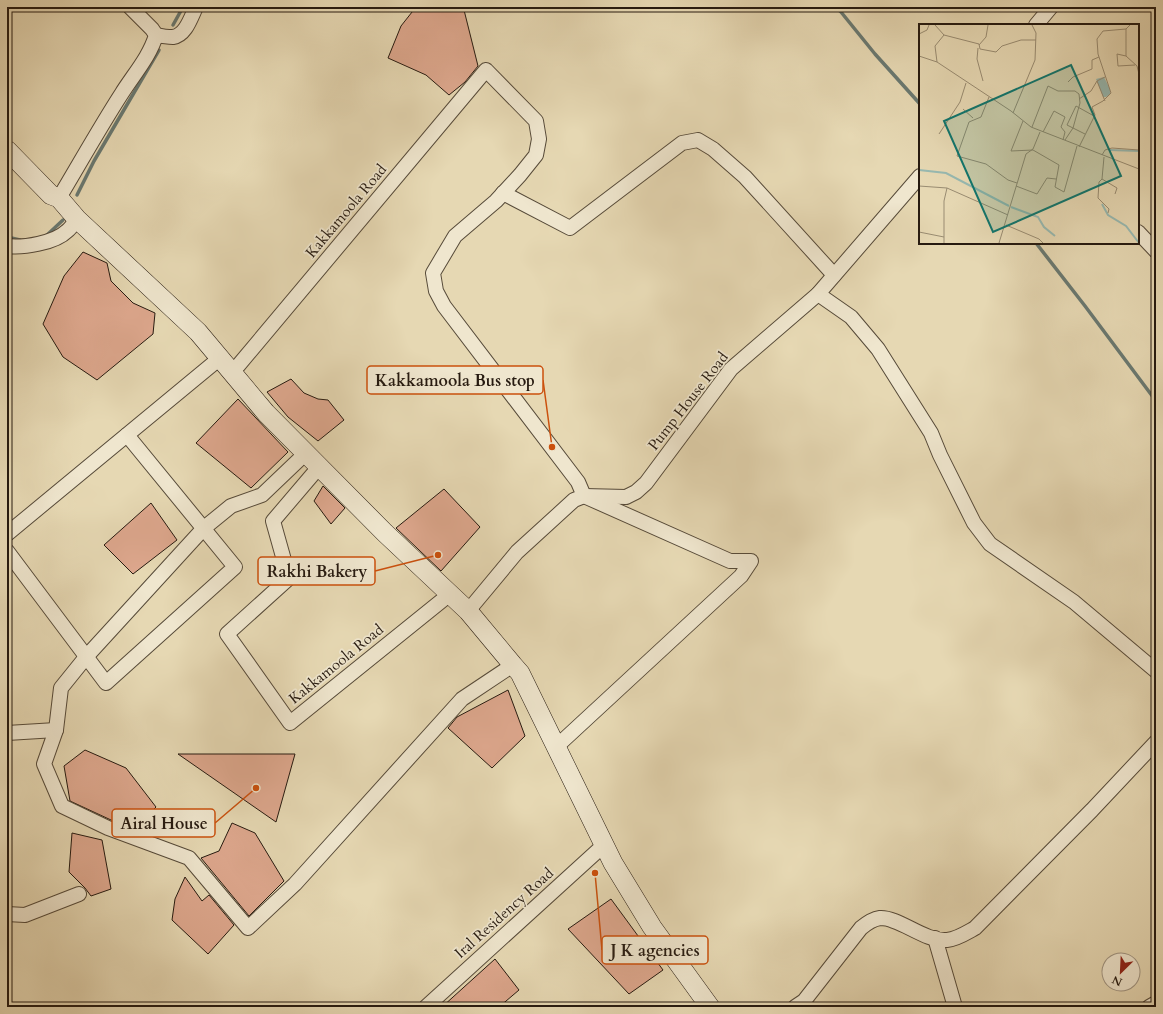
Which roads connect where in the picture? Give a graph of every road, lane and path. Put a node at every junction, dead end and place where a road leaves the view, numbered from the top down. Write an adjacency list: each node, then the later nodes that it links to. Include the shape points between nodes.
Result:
1 (130, 7): 5 (street)
2 (196, 7): 5 (street, via 181,34 173,37)
3 (1046, 9): 4 (street)
4 (1037, 24)
5 (156, 35): 9 (street, via 149,52 121,93)
6 (7, 150): 9 (main road, via 51,195)
7 (919, 177): 14 (street, Pump House Road)
8 (503, 193): 14 (street, via 570,228 682,143 698,140 714,149 746,176); 17 (street, Kakkamoola Road, via 536,155 539,139 536,121 486,70); 21 (street, via 455,236 433,272 436,292 578,482)
9 (59, 198): 10 (main road)
10 (77, 219): 12 (street, via 66,232 53,240 32,245); 16 (main road, via 198,332)
11 (1139, 233): 13 (street)
12 (7, 246)
13 (1156, 251)
14 (834, 275): 15 (street, Pump House Road)
15 (818, 294): 21 (street, Pump House Road, via 731,369 646,483 636,492 626,497); 29 (street, via 851,317 878,349 931,433 974,523 990,544 1074,602)
16 (220, 358): 17 (main road); 18 (street)
17 (232, 373): 19 (main road, via 266,413)
18 (127, 434): 22 (street); 23 (street)
19 (306, 453): 20 (main road); 22 (street, via 262,495 231,506)
20 (319, 467): 25 (main road); 25 (street, Kakkamoola Road, via 273,521 289,578 227,634 290,723)
21 (584, 496): 26 (street, via 574,500 517,552); 33 (street, via 730,561 751,561 741,576)
22 (204, 528): 27 (street); 27 (street, via 235,567 106,683)
23 (7, 534)
24 (7, 551): 27 (street)
25 (450, 594): 26 (main road)
26 (468, 611): 28 (main road)
27 (86, 657): 30 (street, via 61,688)
28 (512, 664): 30 (street, via 462,699 295,884 248,928 188,858 108,828 62,806 44,764); 33 (main road, via 520,673)
29 (1156, 671)
30 (56, 730): 31 (street)
31 (7, 733)
32 (1156, 742): 37 (street, via 975,928 956,939 945,941)
33 (556, 748): 34 (main road)
34 (604, 845): 39 (street, Iral Residency Road); 40 (main road, via 652,926)
35 (79, 894): 36 (street, via 25,915)
36 (7, 914)
37 (935, 938): 41 (street, via 880,918 869,922 861,928 804,1001); 42 (street)
38 (1156, 1003): 43 (street)
39 (426, 1007)
40 (710, 1007)
41 (795, 1007)
42 (955, 1007)
43 (1149, 1007)

